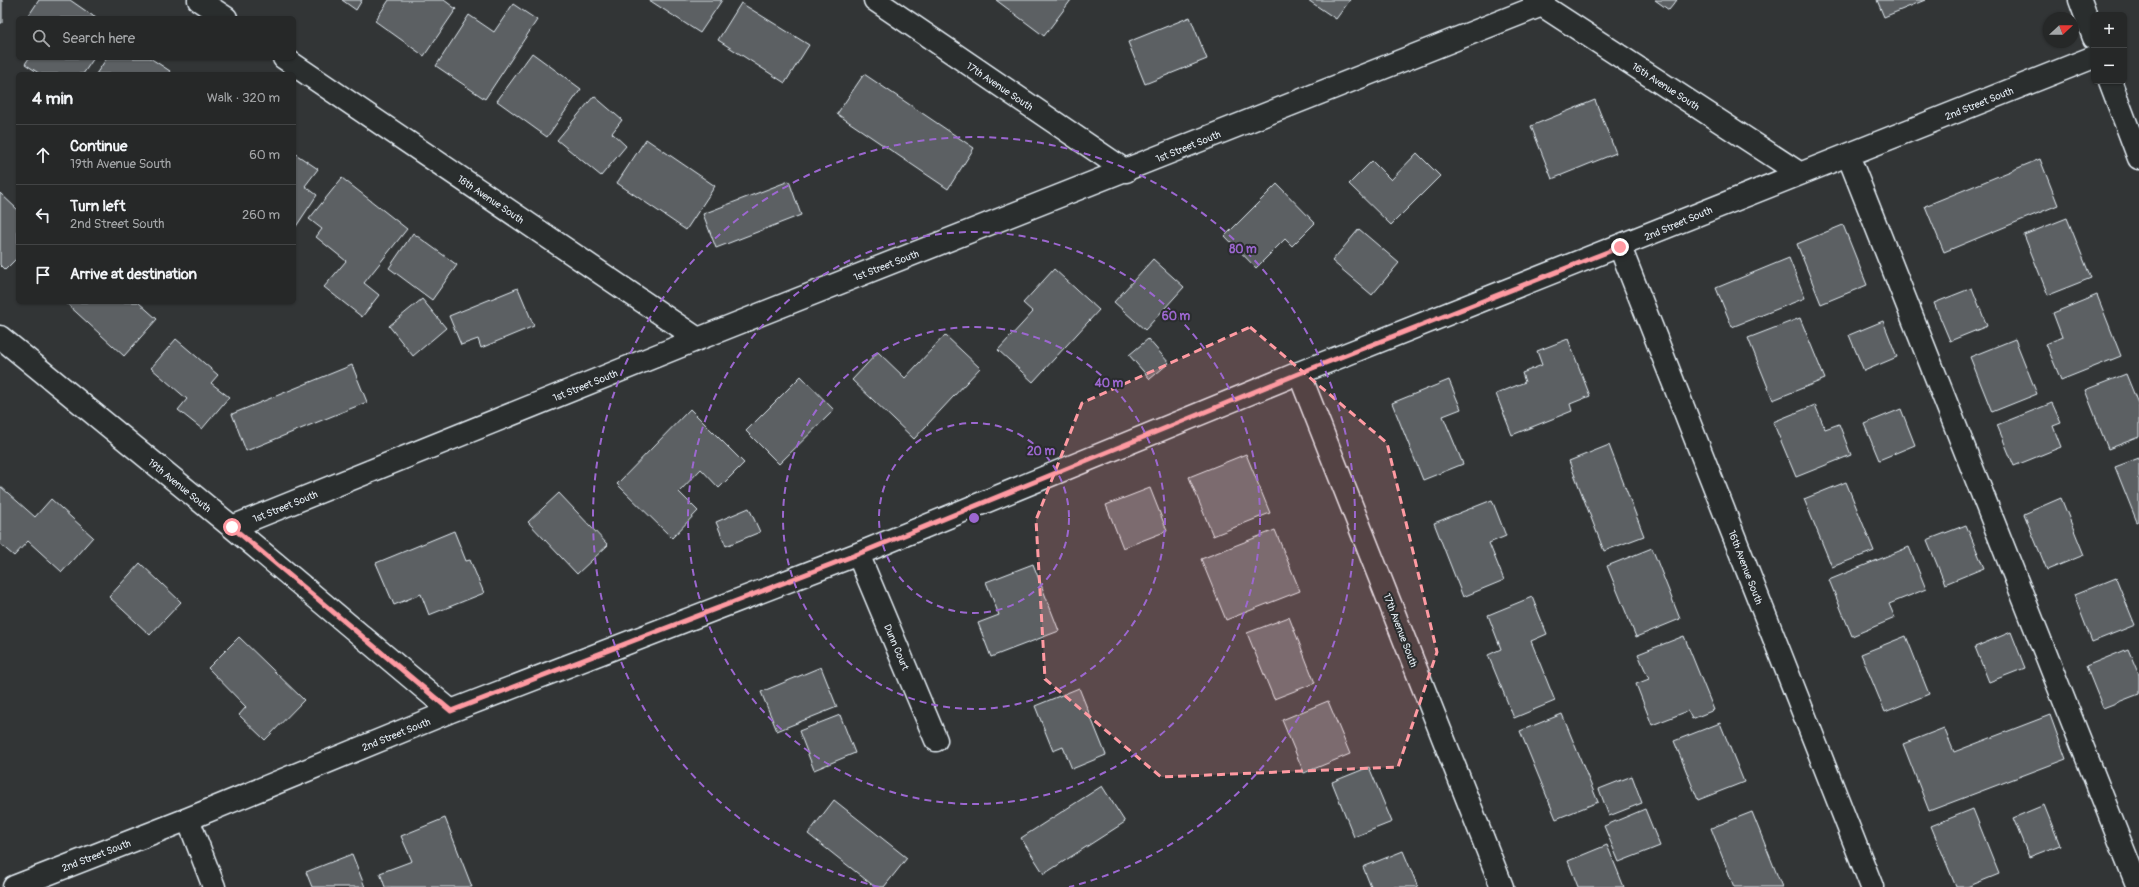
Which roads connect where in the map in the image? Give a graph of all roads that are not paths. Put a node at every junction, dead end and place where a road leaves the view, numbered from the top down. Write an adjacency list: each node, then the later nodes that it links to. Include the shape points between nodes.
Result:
1 (199, 0): 5 (street)
2 (874, 0): 12 (street, 17th Avenue South)
3 (2080, 0): 6 (street)
4 (1538, 3): 12 (street, 1st Street South); 13 (street, 16th Avenue South)
5 (223, 16)
6 (2091, 30)
7 (2091, 57): 10 (street, 2nd Street South)
8 (287, 60): 16 (street, 18th Avenue South)
9 (2111, 84): 11 (street)
10 (1848, 155): 13 (street, 2nd Street South); 27 (street)
11 (2139, 158)
12 (1126, 171): 16 (street, 1st Street South)
13 (1799, 173): 14 (street, 2nd Street South)
14 (1620, 247): 17 (street, 2nd Street South); 26 (street, 16th Avenue South)
15 (0, 337): 18 (street, 19th Avenue South)
16 (698, 339): 18 (street, 1st Street South)
17 (1300, 373): 19 (street, 2nd Street South); 25 (street, 17th Avenue South)
18 (232, 527): 20 (street, 19th Avenue South)
19 (858, 554): 20 (street, 2nd Street South); 21 (street, Dunn Court)
20 (451, 711): 22 (street, 2nd Street South)
21 (936, 740)
22 (188, 819): 23 (street, 2nd Street South); 24 (street)
23 (14, 887)
24 (214, 887)
25 (1502, 887)
26 (1872, 887)
27 (2138, 887)

